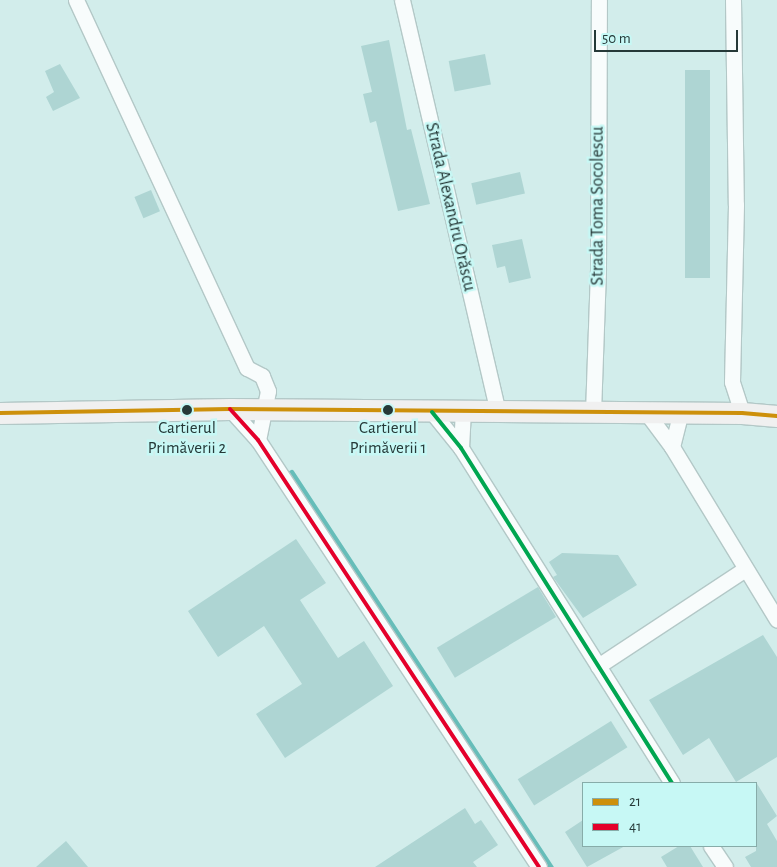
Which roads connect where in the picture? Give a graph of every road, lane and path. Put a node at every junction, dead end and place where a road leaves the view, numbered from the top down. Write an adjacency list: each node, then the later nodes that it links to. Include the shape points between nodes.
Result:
1 (76, 0): 7 (street, via 247,368 262,376 268,392)
2 (402, 0): 13 (street, Strada Alexandru Orăscu)
3 (598, 0): 14 (street, Strada Toma Socolescu, via 598,268)
4 (733, 0): 5 (street, via 736,205)
5 (732, 382): 15 (street); 16 (street)
6 (230, 409): 7 (main road); 11 (main road); 18 (street)
7 (266, 410): 8 (main road); 18 (street)
8 (432, 412): 12 (main road); 19 (street)
9 (646, 412): 10 (main road); 14 (main road); 20 (street)
10 (681, 412): 15 (main road); 20 (street)
11 (0, 413)
12 (463, 413): 13 (main road); 19 (street)
13 (498, 413): 14 (main road)
14 (594, 413)
15 (718, 413): 16 (main road)
16 (742, 413): 17 (main road)
17 (777, 416)
18 (258, 440): 26 (street)
19 (461, 448): 23 (street)
20 (672, 448): 21 (street)
21 (745, 569): 22 (street); 23 (street)
22 (777, 620)
23 (598, 666): 24 (street)
24 (671, 782)
25 (712, 847): 27 (street)
26 (539, 867)
27 (725, 867)

